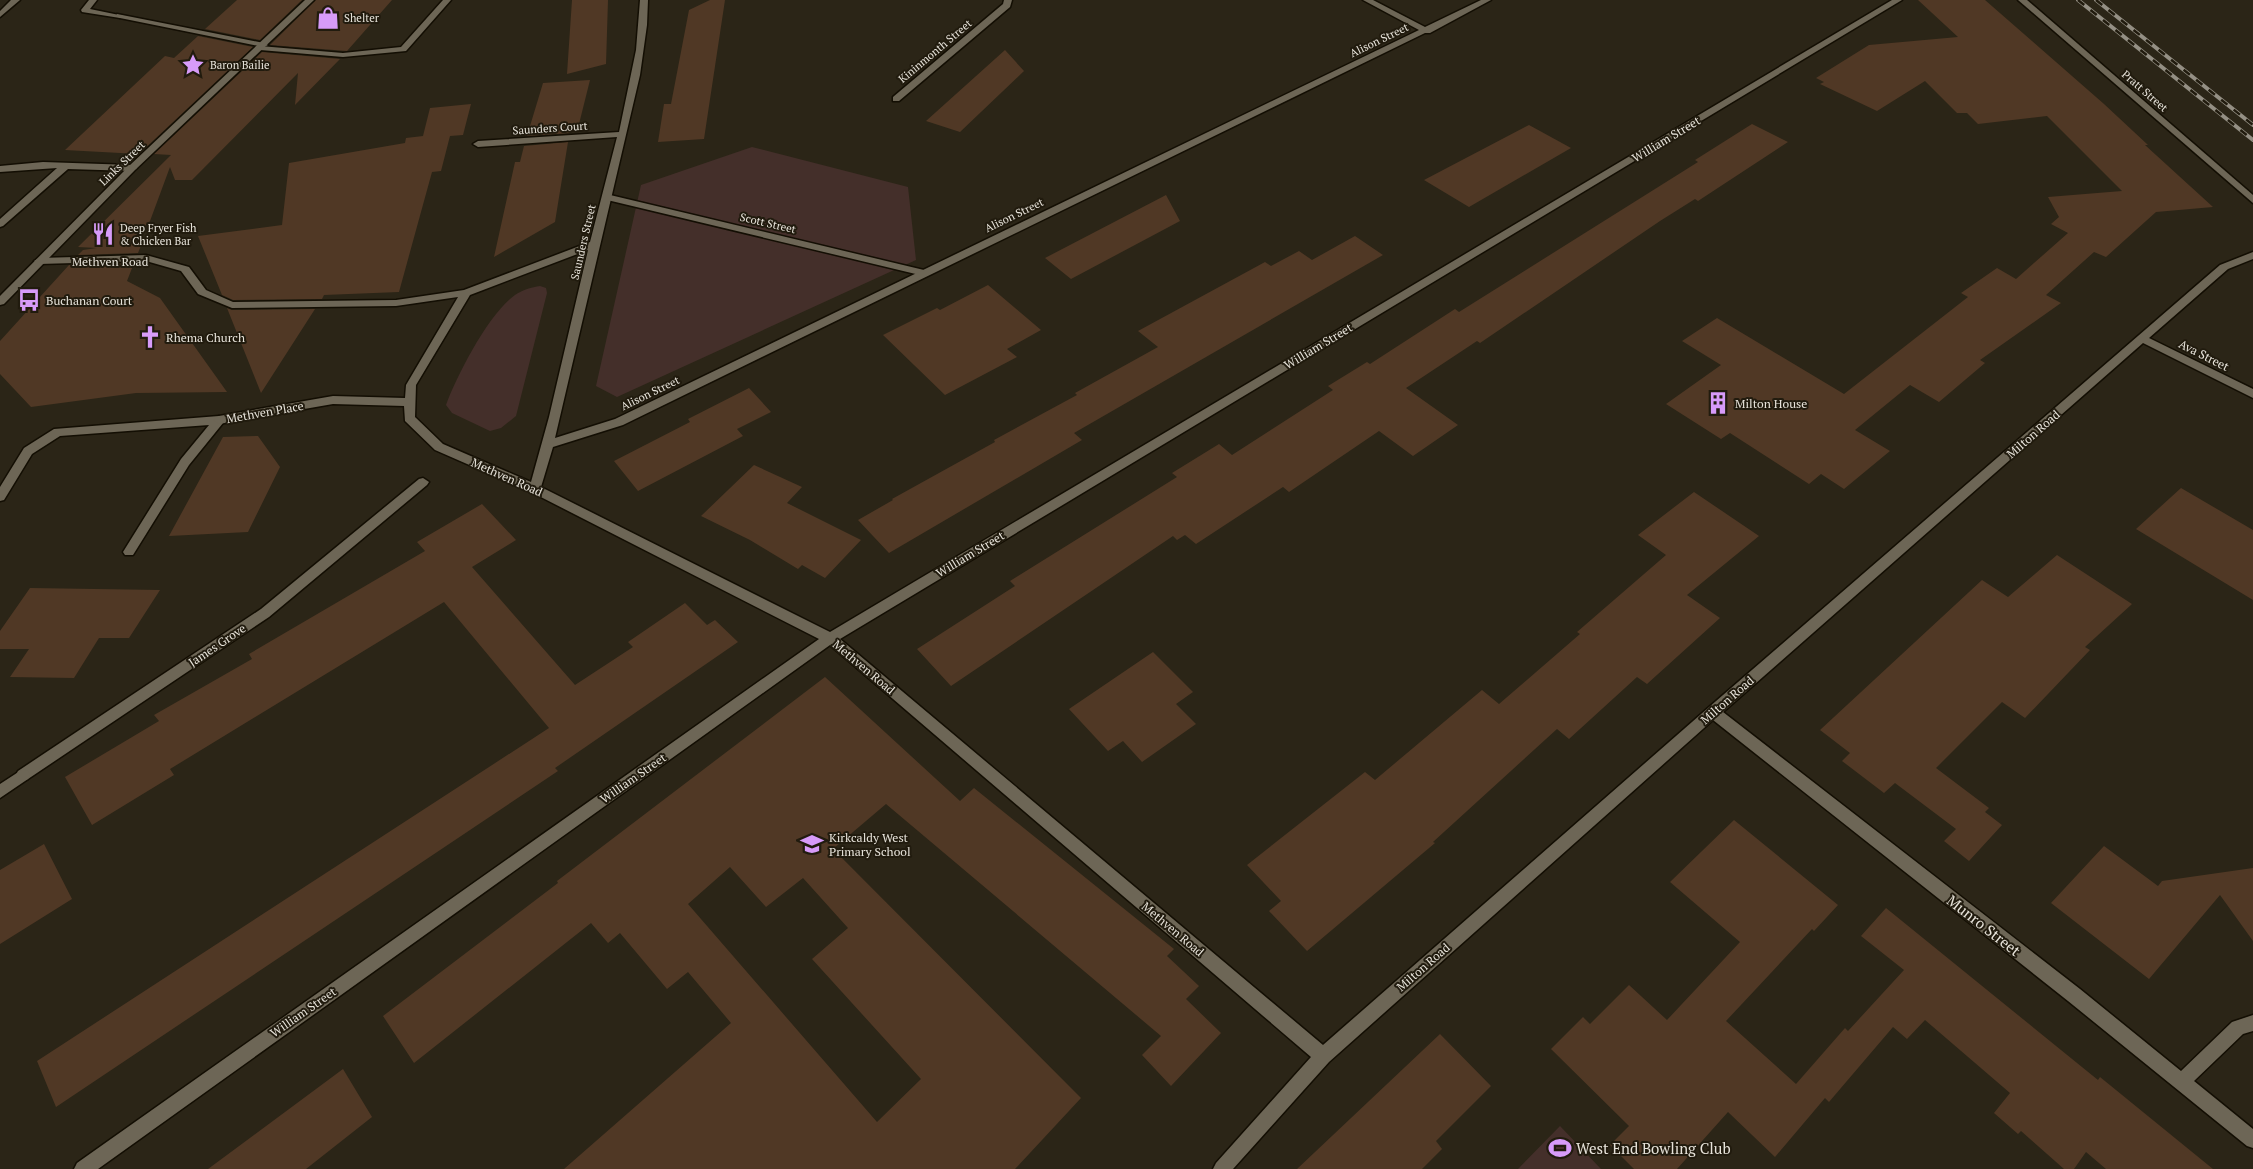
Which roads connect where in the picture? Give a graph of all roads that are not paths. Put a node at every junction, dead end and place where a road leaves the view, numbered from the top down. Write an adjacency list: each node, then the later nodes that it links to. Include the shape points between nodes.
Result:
1 (16, 0): 11 (street)
2 (93, 0): 13 (street, via 85,10)
3 (310, 0): 13 (street, Links Street)
4 (447, 0): 13 (street, via 403,49 343,55)
5 (644, 0): 15 (street, Saunders Street, via 644,31)
6 (1008, 0): 14 (street, Kininmonth Street, via 1007,5)
7 (1367, 0): 12 (street)
8 (1487, 0): 12 (street, Alison Street)
9 (1898, 0): 38 (street, William Street)
10 (2022, 0): 21 (street, Pratt Street)
11 (0, 15)
12 (1427, 31): 26 (street, Alison Street)
13 (262, 47): 18 (street, Links Street)
14 (896, 99)
15 (623, 134): 16 (street, Saunders Court); 20 (street, Saunders Street)
16 (478, 144)
17 (65, 166): 18 (street); 19 (street); 22 (street)
18 (132, 168): 25 (street, Links Street)
19 (0, 169)
20 (606, 197): 23 (street, Saunders Street); 26 (street, Scott Street)
21 (2253, 200)
22 (0, 224)
23 (595, 244): 27 (street, Methven Road); 33 (street, Saunders Street)
24 (2253, 255): 29 (street, Milton Road, via 2224,267)
25 (39, 261): 27 (street, Methven Road, via 146,258 184,270 202,292 232,305 396,303); 28 (street, Links Street)
26 (924, 272): 33 (street, Alison Street, via 619,422)
27 (466, 293): 31 (street, Methven Road, via 411,385)
28 (0, 302)
29 (2143, 339): 30 (street, Ava Street); 39 (street, Milton Road)
30 (2253, 394)
31 (410, 402): 32 (street, Methven Place, via 333,400); 35 (street, Methven Road, via 409,418 439,447)
32 (219, 420): 36 (street, via 58,432 28,452); 37 (street, Methven Place, via 185,462)
33 (549, 444): 35 (street, Saunders Street)
34 (422, 482): 40 (street, James Grove, via 265,613)
35 (535, 489): 38 (street, Methven Road)
36 (0, 497)
37 (129, 552)
38 (830, 638): 42 (street, Methven Road); 45 (street, William Street)
39 (1713, 712): 42 (street, Milton Road); 43 (street, Munro Street)
40 (0, 792)
41 (2253, 1023): 43 (street, via 2238,1028)
42 (1323, 1056): 46 (street, Milton Road)
43 (2182, 1081): 44 (street, Munro Street)
44 (2253, 1140)
45 (83, 1169)
46 (1222, 1169)

